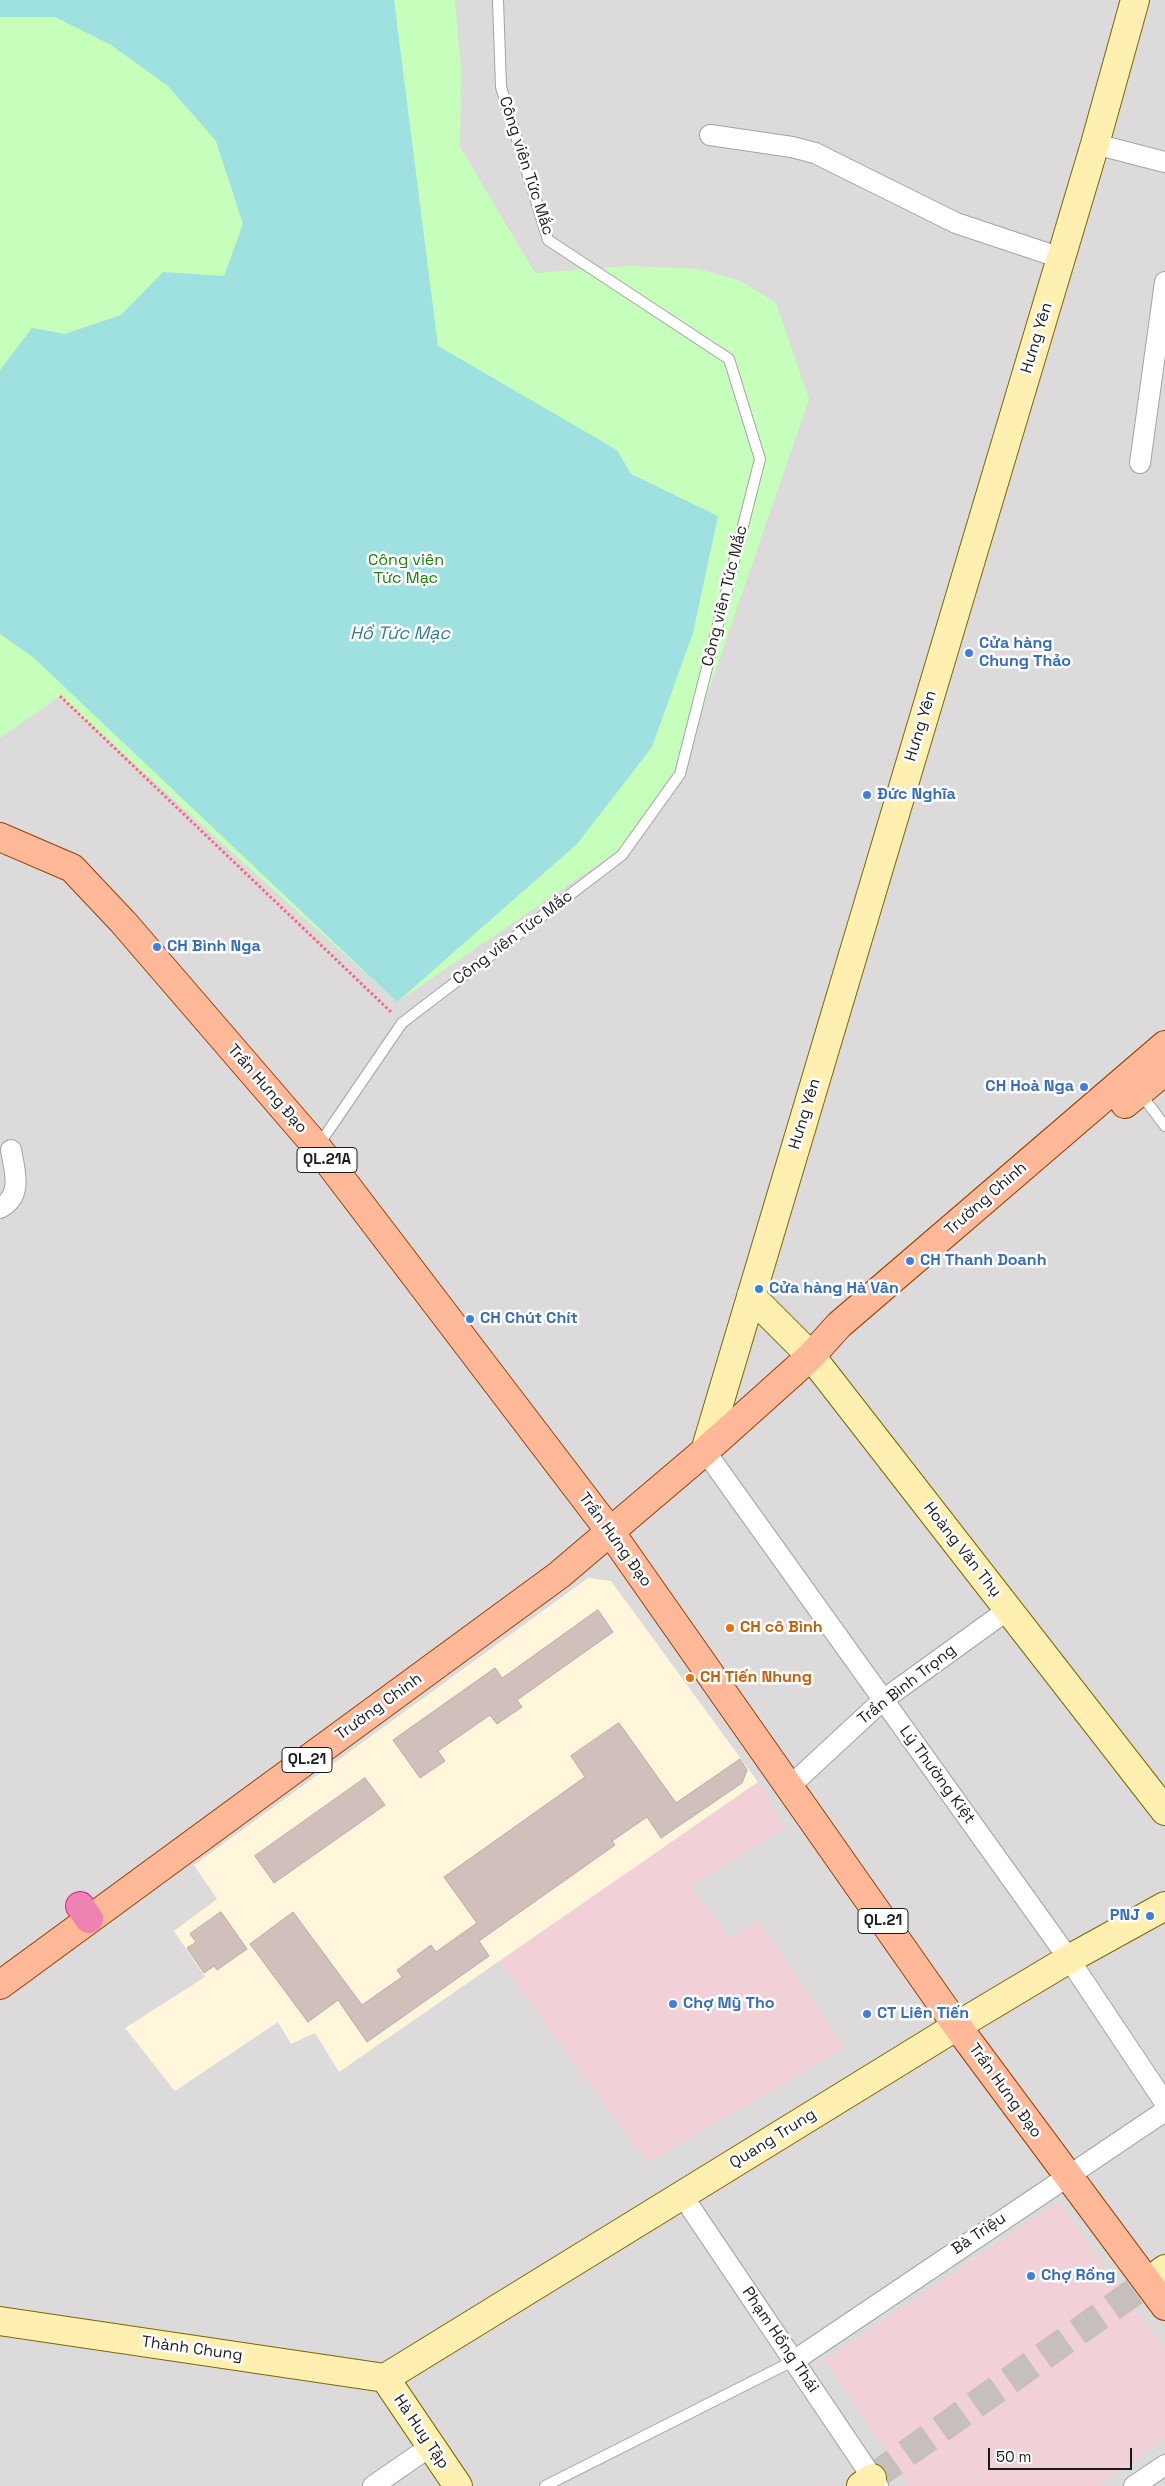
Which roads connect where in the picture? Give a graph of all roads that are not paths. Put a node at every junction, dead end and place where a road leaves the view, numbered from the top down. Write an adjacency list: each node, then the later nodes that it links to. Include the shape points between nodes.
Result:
1 (498, 0): 14 (lane, Công viên Tức Mắc, via 501,87 548,240 729,359 760,459 680,774 622,855 402,1022)
2 (1135, 0): 4 (street, Hưng Yên)
3 (710, 135): 6 (street, via 815,153 956,223)
4 (1095, 144): 5 (street); 6 (street, Hưng Yên)
5 (1165, 162)
6 (1061, 258): 18 (street, Hưng Yên)
7 (1165, 282): 8 (street)
8 (1140, 463)
9 (0, 837): 14 (main road, Trần Hưng Đạo / QL.21A, via 72,868 123,922)
10 (1165, 1046): 16 (main road, Trường Chinh)
11 (1165, 1071): 12 (main road, Trường Chinh)
12 (1140, 1092): 13 (lane); 16 (main road, Trường Chinh)
13 (1165, 1126)
14 (317, 1147): 21 (main road, Trần Hưng Đạo / QL.21A)
15 (12, 1150): 17 (street, via 17,1189 8,1204)
16 (1052, 1153): 19 (main road, Trường Chinh, via 839,1325)
17 (0, 1208)
18 (751, 1296): 19 (street, Hoàng Văn Thụ); 20 (street, Hưng Yên)
19 (811, 1356): 20 (main road, Trường Chinh); 22 (street, Hoàng Văn Thụ)
20 (705, 1451): 21 (main road, Trường Chinh); 23 (street, Lý Thường Kiệt)
21 (609, 1530): 24 (main road, Trần Hưng Đạo / QL.21); 27 (main road, Trường Chinh / QL.21, via 552,1558)
22 (1009, 1609): 23 (street, Trần Bình Trọng); 25 (street, Hoàng Văn Thụ)
23 (883, 1700): 24 (street, Trần Bình Trọng); 28 (street, Lý Thường Kiệt)
24 (788, 1788): 31 (main road, Trần Hưng Đạo / QL.21)
25 (1165, 1811)
26 (1165, 1906): 28 (street, Quang Trung)
27 (85, 1913): 29 (main road, Trường Chinh / QL.21); 30 (main road, Trường Chinh / QL.21)
28 (1068, 1959): 31 (street, Quang Trung); 32 (street, Lý Thường Kiệt)
29 (0, 1965)
30 (0, 1985)
31 (957, 2026): 34 (main road, Trần Hưng Đạo / QL.21); 35 (street, Quang Trung)
32 (1165, 2103)
33 (1165, 2111): 34 (street, Bà Triệu)
34 (1067, 2175): 36 (main road, Trần Hưng Đạo / QL.21); 39 (street, Bà Triệu)
35 (682, 2196): 39 (street, Phạm Hồng Thái); 40 (street, Quang Trung)
36 (1156, 2276): 37 (main road, Trần Hưng Đạo / QL.21)
37 (1165, 2306)
38 (0, 2321): 40 (street, Thành Chung)
39 (794, 2360): 43 (street, Phạm Hồng Thái); 46 (lane)
40 (385, 2378): 41 (street, Hà Huy Tập)
41 (431, 2446): 44 (street); 45 (street, Hà Huy Tập)
42 (1165, 2465): 47 (street)
43 (870, 2483)
44 (373, 2486)
45 (458, 2486)
46 (545, 2486)
47 (1134, 2486)

